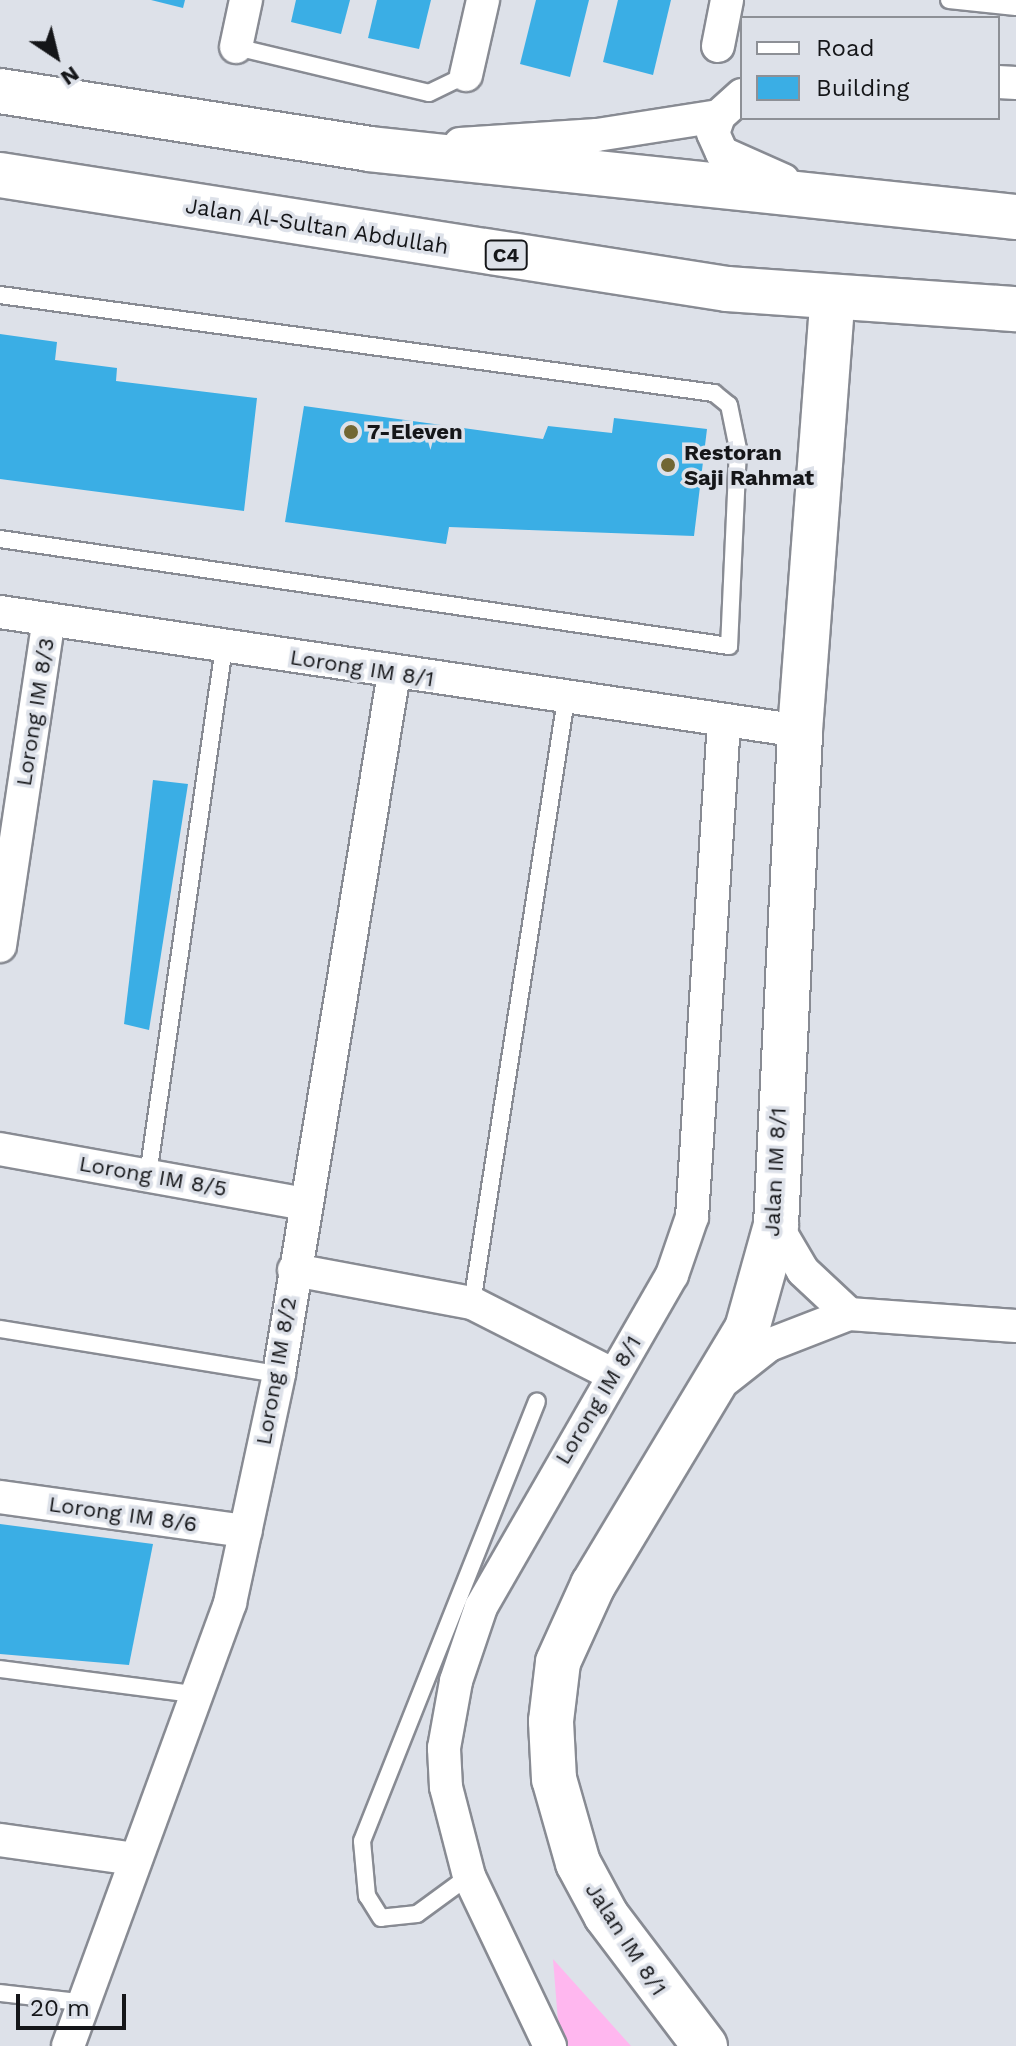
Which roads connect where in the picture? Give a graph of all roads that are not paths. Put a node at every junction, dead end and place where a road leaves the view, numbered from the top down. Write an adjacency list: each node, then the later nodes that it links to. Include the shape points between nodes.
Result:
1 (246, 0): 7 (street)
2 (483, 0): 8 (street)
3 (727, 0): 6 (street)
4 (949, 0): 5 (lane)
5 (1016, 7)
6 (718, 46)
7 (236, 47): 8 (lane, via 429,93)
8 (466, 75)
9 (0, 91): 11 (main road)
10 (730, 105): 11 (street, via 597,135); 13 (street, via 713,133 734,163)
11 (369, 149): 13 (main road)
12 (0, 175): 16 (main road, Jalan Al-Sultan Abdullah / C4, via 727,289)
13 (850, 203): 14 (main road)
14 (1016, 217)
15 (0, 295): 18 (lane, via 714,393 729,405 738,449 729,646)
16 (833, 297): 17 (main road, Jalan Al-Sultan Abdullah / C4); 25 (main road, Jalan IM 8/1)
17 (1016, 309)
18 (0, 539)
19 (0, 612): 20 (street, Lorong IM 8/1)
20 (49, 620): 21 (street, Lorong IM 8/1); 26 (street, Lorong IM 8/3)
21 (224, 647): 22 (street, Lorong IM 8/1); 28 (lane)
22 (394, 673): 23 (street, Lorong IM 8/1); 29 (street, Lorong IM 8/2)
23 (566, 699): 24 (street, Lorong IM 8/1); 32 (lane)
24 (724, 722): 25 (street, Lorong IM 8/1); 37 (street, Lorong IM 8/1, via 692,1217 672,1275)
25 (800, 731): 30 (main road, Jalan IM 8/1)
26 (0, 946)
27 (0, 1149): 28 (street, Lorong IM 8/5)
28 (148, 1175): 29 (street, Lorong IM 8/5)
29 (306, 1204): 31 (street, Lorong IM 8/2)
30 (776, 1225): 33 (street, via 803,1271); 38 (main road, Jalan IM 8/1, via 755,1310)
31 (294, 1270): 32 (street); 36 (street, Lorong IM 8/2)
32 (472, 1303): 37 (street)
33 (849, 1314): 34 (street); 38 (street, via 769,1345)
34 (1016, 1326)
35 (0, 1329): 36 (lane)
36 (279, 1374): 41 (street, Lorong IM 8/2)
37 (614, 1375): 46 (street, Lorong IM 8/1, via 481,1607 456,1681 444,1748 446,1787)
38 (706, 1399): 51 (main road, Jalan IM 8/1, via 593,1585 558,1662 551,1721 554,1779 578,1863 606,1915)
39 (537, 1402): 46 (lane, via 362,1841 367,1896 381,1918 417,1914)
40 (0, 1497): 41 (street, Lorong IM 8/6)
41 (246, 1531): 43 (street, Lorong IM 8/2)
42 (0, 1669): 43 (lane)
43 (200, 1695): 45 (street, Lorong IM 8/2)
44 (0, 1840): 45 (street)
45 (136, 1859): 48 (street, Lorong IM 8/2)
46 (469, 1876): 50 (street, Lorong IM 8/1)
47 (0, 1993): 48 (lane)
48 (87, 2003): 49 (street, Lorong IM 8/2)
49 (68, 2046)
50 (550, 2046)
51 (705, 2046)

